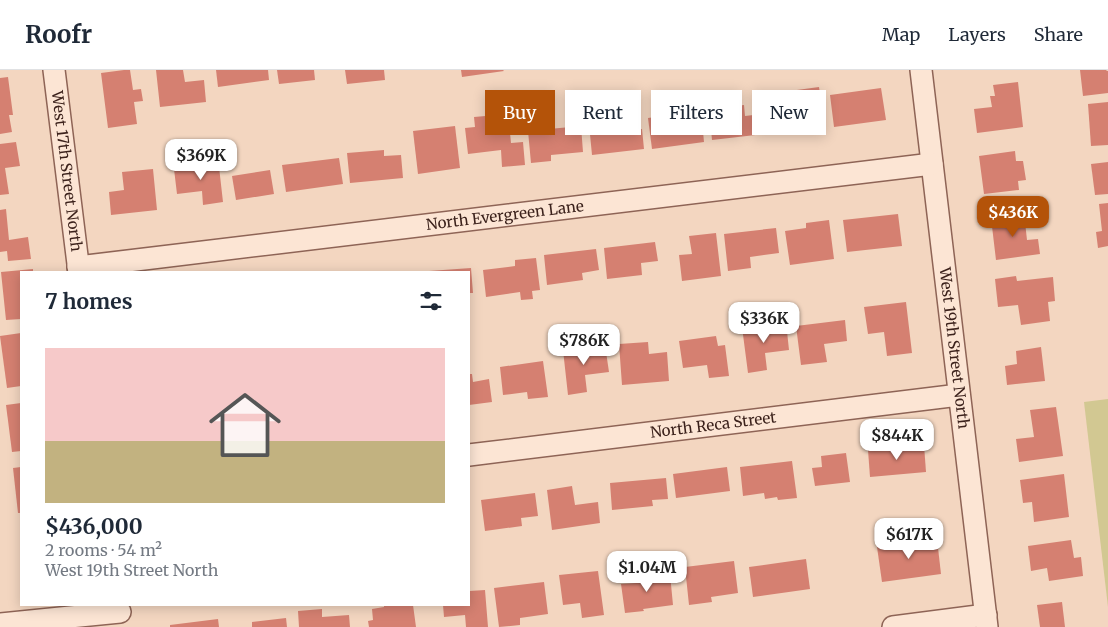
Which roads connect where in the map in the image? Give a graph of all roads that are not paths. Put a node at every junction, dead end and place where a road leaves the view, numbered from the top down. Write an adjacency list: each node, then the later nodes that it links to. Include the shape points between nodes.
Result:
1 (54, 70): 4 (street, West 17th Street North)
2 (921, 70): 3 (street, West 19th Street North)
3 (932, 164): 4 (street, North Evergreen Lane); 5 (street, West 19th Street North)
4 (79, 270)
5 (959, 395): 6 (street, North Reca Street); 8 (street, West 19th Street North)
6 (470, 455)
7 (121, 615): 9 (street)
8 (986, 621): 10 (street)
9 (0, 624)
10 (893, 627)

